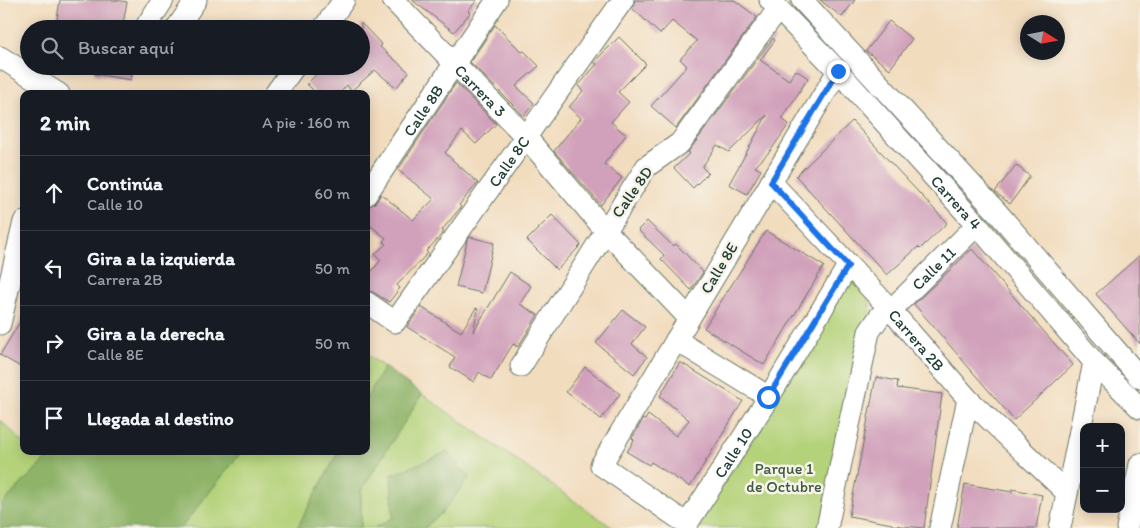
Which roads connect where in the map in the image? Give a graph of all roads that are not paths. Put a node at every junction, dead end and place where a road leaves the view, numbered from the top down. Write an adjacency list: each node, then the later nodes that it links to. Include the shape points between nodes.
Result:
1 (163, 0): 9 (street)
2 (196, 0): 10 (street)
3 (344, 0): 11 (street)
4 (393, 0): 13 (street, Carrera 3)
5 (497, 0): 13 (street, Calle 8B)
6 (623, 0): 20 (street, Calle 8C)
7 (802, 0): 34 (street, Carrera 4, via 997,212)
8 (774, 4): 15 (street, Carrera 4); 24 (street, Calle 8D, via 680,143 646,167)
9 (150, 20)
10 (182, 20)
11 (330, 20)
12 (0, 57): 14 (street)
13 (454, 64): 20 (street, Carrera 3); 22 (street, Calle 8B)
14 (20, 70)
15 (838, 71): 21 (street, Calle 8E); 23 (street, Carrera 4)
16 (28, 75): 18 (street)
17 (289, 75): 19 (street)
18 (52, 90)
19 (278, 90)
20 (526, 137): 24 (street, Carrera 3); 27 (street, Calle 8C, via 395,322)
21 (771, 182): 26 (street, Carrera 2B); 29 (street, Calle 8E)
22 (370, 189)
23 (977, 225): 28 (street, Calle 11); 32 (street, Carrera 4)
24 (605, 230): 29 (street, Carrera 3); 33 (street, Calle 8D)
25 (20, 239): 30 (street)
26 (848, 266): 28 (street, Carrera 2B); 35 (street, Calle 10)
27 (370, 305)
28 (891, 310): 36 (street, Carrera 2B); 41 (street, Calle 11, via 880,316 869,332)
29 (689, 318): 31 (street, Calle 8E)
30 (0, 324)
31 (676, 340): 35 (street); 39 (street, Calle 8E)
32 (1094, 362): 37 (street, Carrera 4); 40 (street)
33 (521, 366)
34 (1140, 378)
35 (768, 397): 39 (street, Calle 10, via 687,524)
36 (968, 399): 40 (street, Carrera 2B); 42 (street)
37 (1140, 408)
38 (1140, 464): 44 (street)
39 (601, 465)
40 (1067, 493): 43 (street)
41 (827, 528)
42 (940, 528)
43 (1060, 528)
44 (1127, 528)

